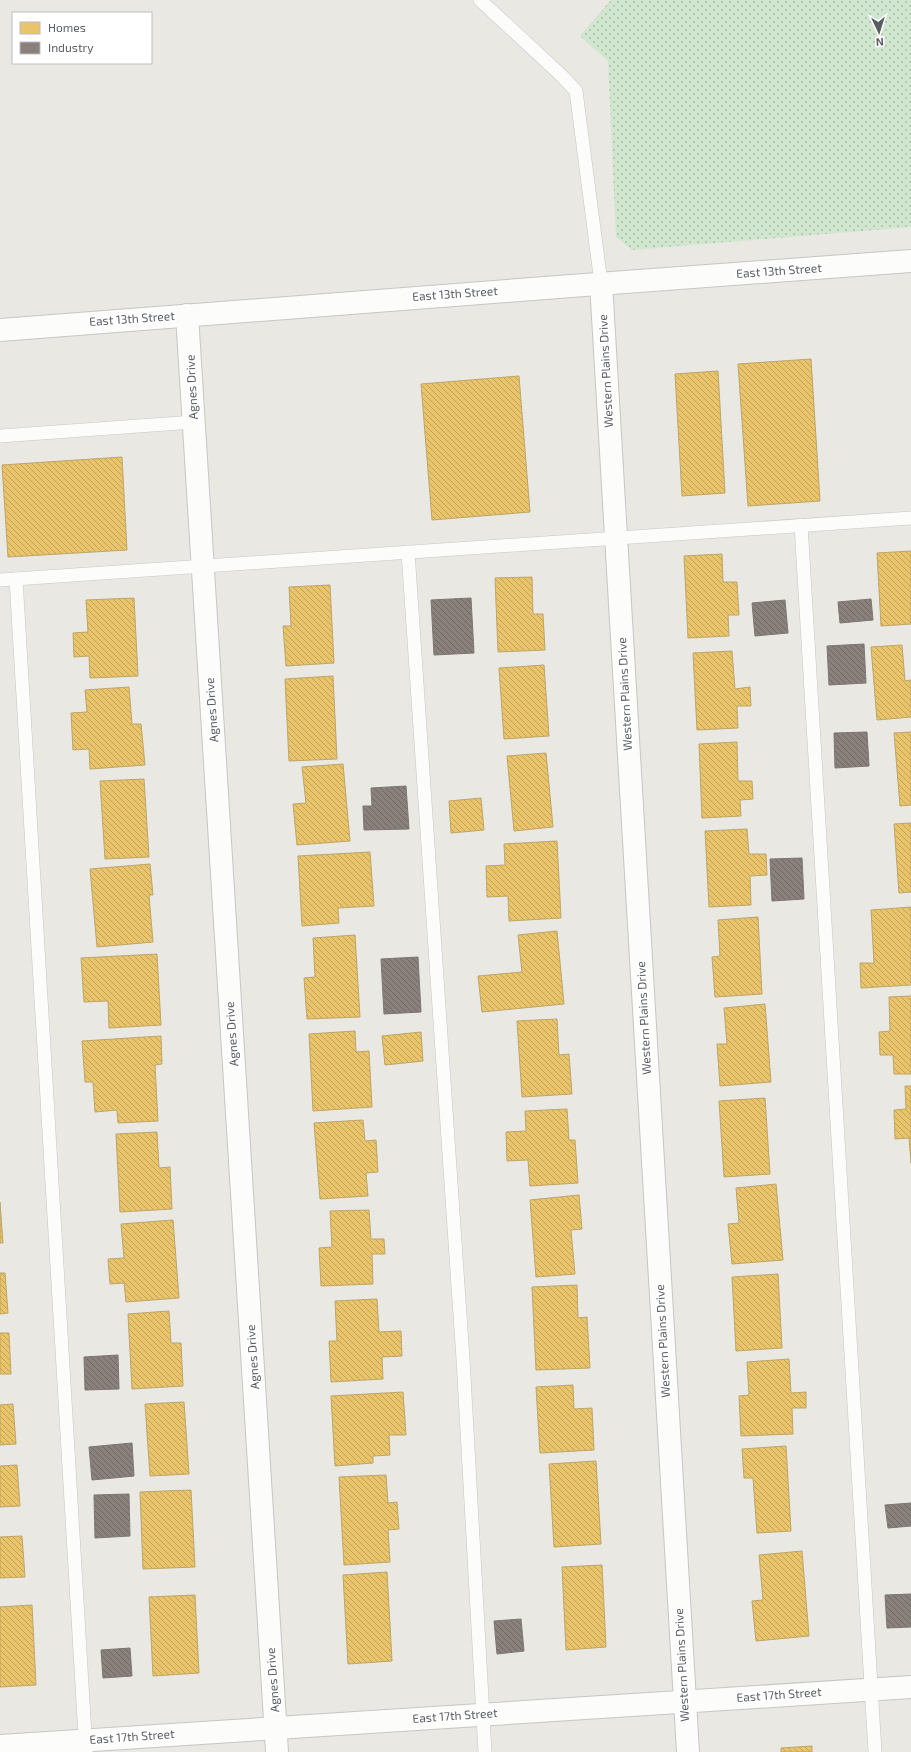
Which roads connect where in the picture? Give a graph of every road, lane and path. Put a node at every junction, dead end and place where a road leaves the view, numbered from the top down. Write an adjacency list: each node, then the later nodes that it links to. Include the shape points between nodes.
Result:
1 (480, 0): 3 (lane, via 576,91)
2 (911, 261): 3 (street, East 13th Street)
3 (601, 283): 4 (street, East 13th Street); 10 (street, Western Plains Drive)
4 (187, 315): 5 (street, East 13th Street); 6 (street, Agnes Drive)
5 (0, 330)
6 (194, 422): 7 (lane); 12 (street, Agnes Drive)
7 (0, 436)
8 (911, 518): 9 (lane)
9 (801, 525): 10 (lane); 16 (lane)
10 (616, 538): 11 (lane); 17 (street, Western Plains Drive)
11 (408, 552): 12 (lane); 18 (lane, via 463,1359)
12 (203, 566): 13 (lane); 19 (street, Agnes Drive)
13 (16, 579): 14 (lane); 21 (lane)
14 (0, 580)
15 (911, 1687): 16 (street, East 17th Street)
16 (871, 1689): 17 (street, East 17th Street); 25 (lane)
17 (684, 1701): 18 (street, East 17th Street); 24 (street, Western Plains Drive)
18 (483, 1714): 19 (street, East 17th Street); 23 (lane)
19 (276, 1728): 21 (street, East 17th Street); 22 (street, Agnes Drive)
20 (0, 1746): 21 (street, East 17th Street)
21 (86, 1746)
22 (277, 1752)
23 (485, 1752)
24 (688, 1752)
25 (875, 1752)

